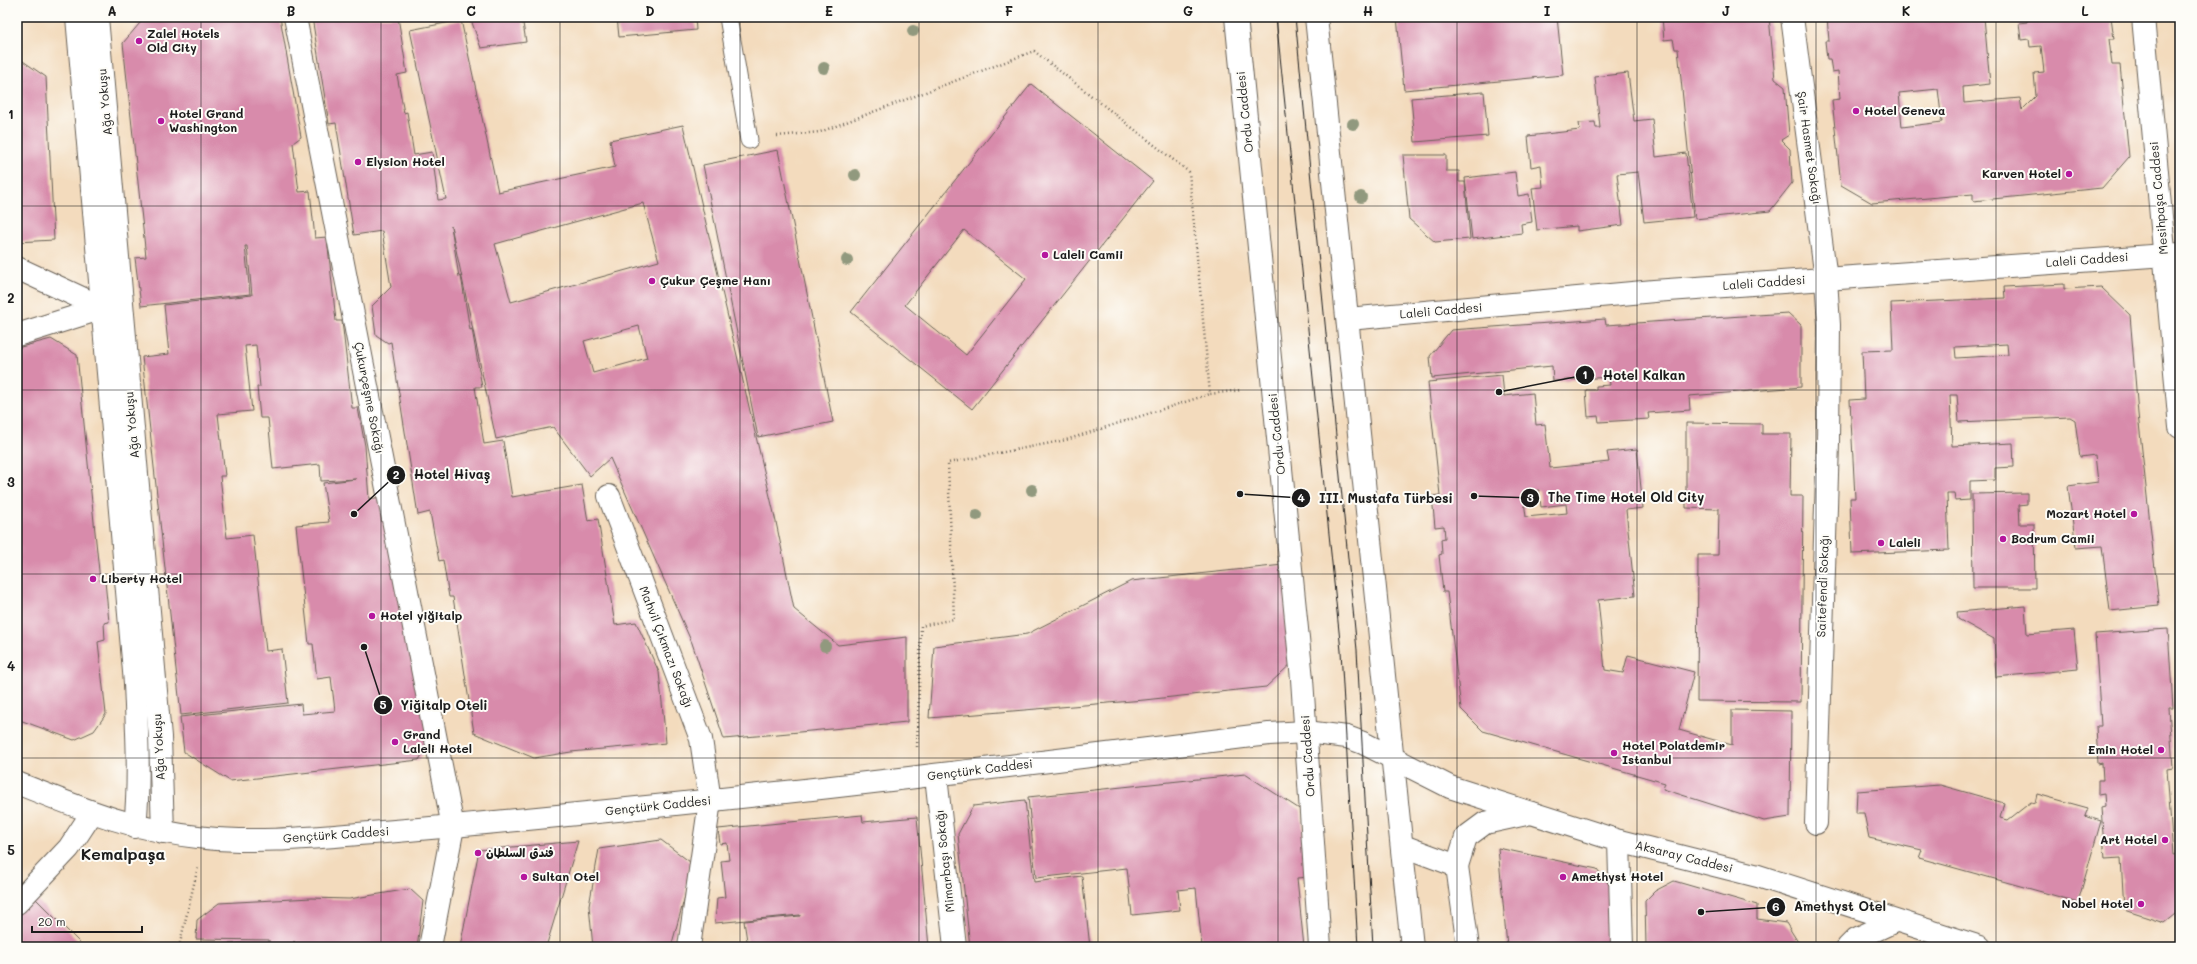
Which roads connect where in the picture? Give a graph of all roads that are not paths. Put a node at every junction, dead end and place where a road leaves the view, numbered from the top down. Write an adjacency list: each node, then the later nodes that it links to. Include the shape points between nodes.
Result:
1 (77, 17): 13 (street, Ağa Yokuşu)
2 (97, 17): 13 (street, Ağa Yokuşu)
3 (295, 17): 27 (street, Çukurçeşme Sokağı)
4 (728, 17): 9 (lane)
5 (1236, 17): 18 (street, Ordu Caddesi)
6 (1316, 17): 14 (street)
7 (1792, 17): 12 (street, Şair Hasmet Sokağı)
8 (2143, 17): 10 (street, Mesihpaşa Caddesi)
9 (750, 140)
10 (2172, 254): 12 (street, Laleli Caddesi); 16 (street, Mesihpaşa Caddesi)
11 (17, 268): 13 (street)
12 (1826, 279): 14 (street, Laleli Caddesi, via 1654,291); 25 (street, Saitefendi Sokağı, via 1829,325 1828,443)
13 (113, 307): 15 (street); 26 (street, Ağa Yokuşu, via 138,748 138,801); 28 (street, Ağa Yokuşu, via 160,737)
14 (1348, 320): 19 (street)
15 (17, 335)
16 (2180, 427)
17 (609, 496): 22 (street, Mahvil Çıkmazı Sokağı, via 701,739)
18 (1306, 732): 19 (street, Gençtürk Caddesi, via 1347,737); 20 (street, Gençtürk Caddesi, via 1269,734); 37 (street, Ordu Caddesi)
19 (1392, 759): 24 (street, Aksaray Caddesi, via 1450,787); 30 (street)
20 (926, 777): 22 (street, Gençtürk Caddesi); 36 (street, Mimarbaşı Sokağı)
21 (17, 783): 23 (street, Gençtürk Caddesi)
22 (710, 801): 27 (street, Gençtürk Caddesi); 35 (street, Mahvil Çıkmazı Sokağı)
23 (92, 813): 26 (street, Gençtürk Caddesi); 32 (street, via 69,848)
24 (1531, 813): 29 (street, Aksaray Caddesi); 31 (street, via 1485,823 1466,837)
25 (1816, 823)
26 (135, 827): 28 (street, Gençtürk Caddesi)
27 (453, 827): 28 (street, Gençtürk Caddesi, via 294,839 208,838); 34 (street)
28 (163, 832)
29 (1619, 841): 33 (street, Aksaray Caddesi, via 1758,876); 40 (street)
30 (1403, 846): 31 (street); 38 (street)
31 (1457, 866): 39 (street)
32 (17, 903)
33 (1895, 921): 41 (street, via 1856,939); 42 (street, Aksaray Caddesi)
34 (430, 947)
35 (689, 947)
36 (955, 947)
37 (1320, 947)
38 (1412, 947)
39 (1468, 947)
40 (1622, 947)
41 (1848, 947)
42 (1980, 947)

